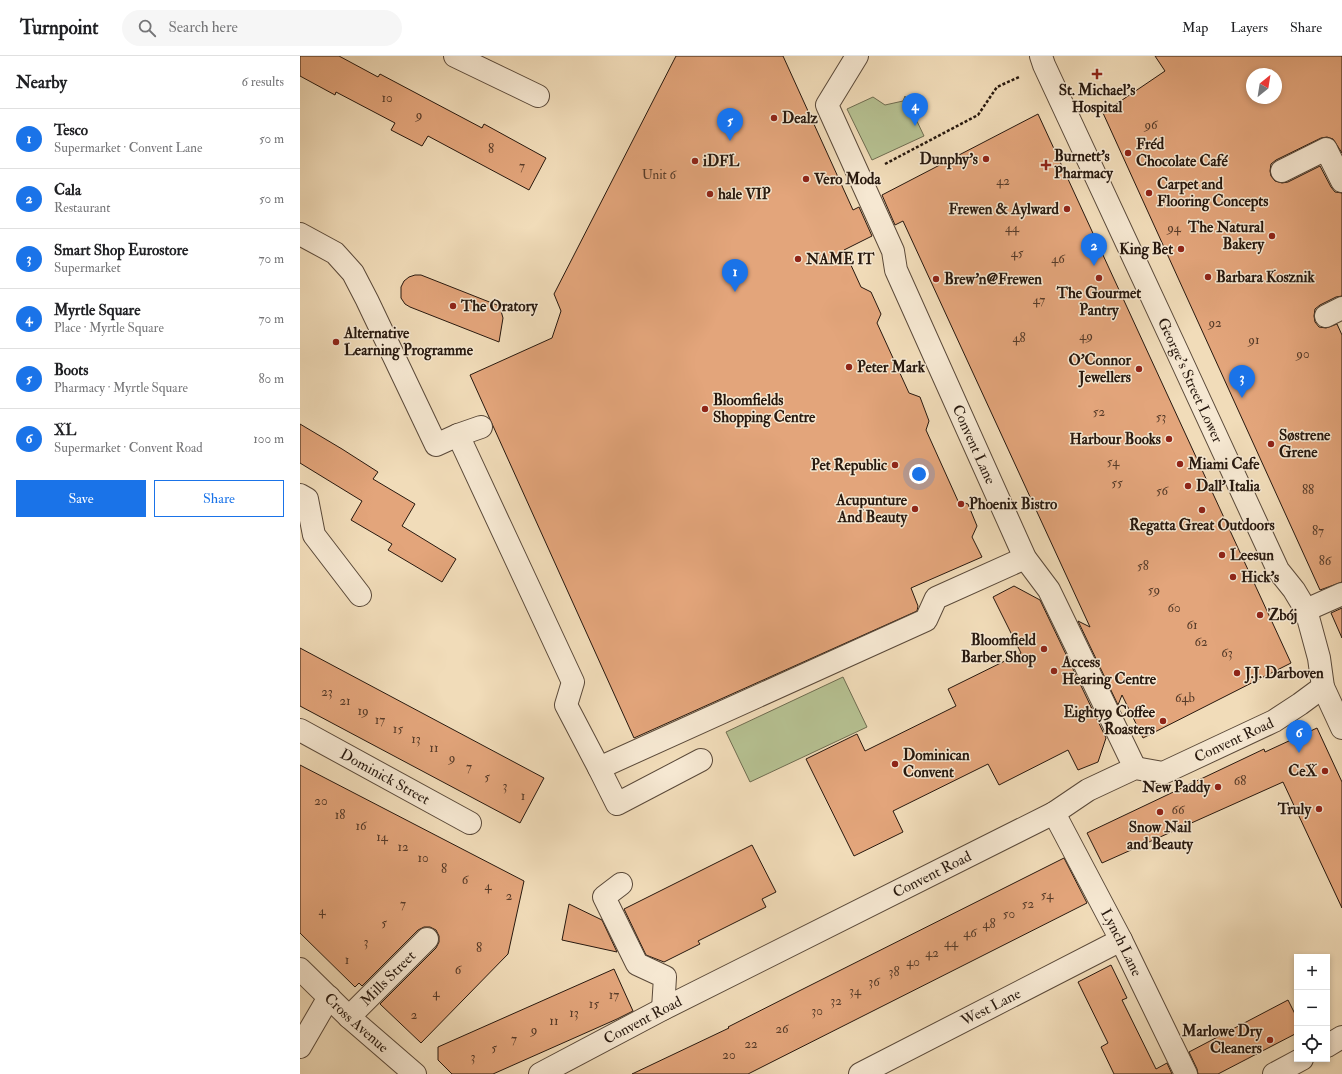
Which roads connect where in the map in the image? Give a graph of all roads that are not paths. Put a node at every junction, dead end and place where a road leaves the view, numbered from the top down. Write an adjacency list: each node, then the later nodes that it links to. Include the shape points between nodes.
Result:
1 (455, 56): 4 (street)
2 (857, 56): 11 (street, Convent Lane, via 827,105 893,251 896,270)
3 (1042, 61): 14 (street, George's Street Lower, via 1278,570)
4 (538, 96)
5 (1282, 171): 6 (street, via 1326,149)
6 (1342, 181)
7 (300, 234): 9 (street, via 335,253 353,273 436,445)
8 (482, 427): 9 (street)
9 (458, 435): 19 (street, via 573,682 566,705)
10 (300, 495): 13 (street, via 307,499 314,535)
11 (1025, 558): 19 (street, via 936,598 926,620); 20 (street, Convent Lane, via 1049,590)
12 (1342, 594): 14 (street)
13 (360, 595)
14 (1306, 610): 15 (street, George's Street Lower, via 1319,658)
15 (1323, 687): 16 (street, George's Street Lower); 20 (street, Convent Road, via 1274,721 1163,772)
16 (1342, 728)
17 (300, 730): 22 (street, Dominick Street)
18 (701, 760): 19 (street, via 617,804)
19 (598, 768)
20 (1134, 768): 21 (street, Convent Road, via 1088,790)
21 (1054, 813): 25 (street, Lynch Lane); 28 (street, Convent Road)
22 (470, 823)
23 (621, 884): 28 (street, via 604,897 637,964 665,977)
24 (427, 939): 29 (street, Mills Street)
25 (1120, 940): 36 (street, West Lane); 37 (street, Lynch Lane)
26 (300, 969): 27 (street, Cross Avenue)
27 (329, 997): 29 (street, Cross Avenue); 32 (street)
28 (663, 1009): 35 (street, Convent Road)
29 (349, 1017): 34 (street, Cross Avenue)
30 (1342, 1037): 31 (street)
31 (1330, 1044)
32 (300, 1047)
33 (1296, 1062): 38 (street)
34 (416, 1074)
35 (540, 1074)
36 (860, 1074)
37 (1186, 1074)
38 (1274, 1074)

